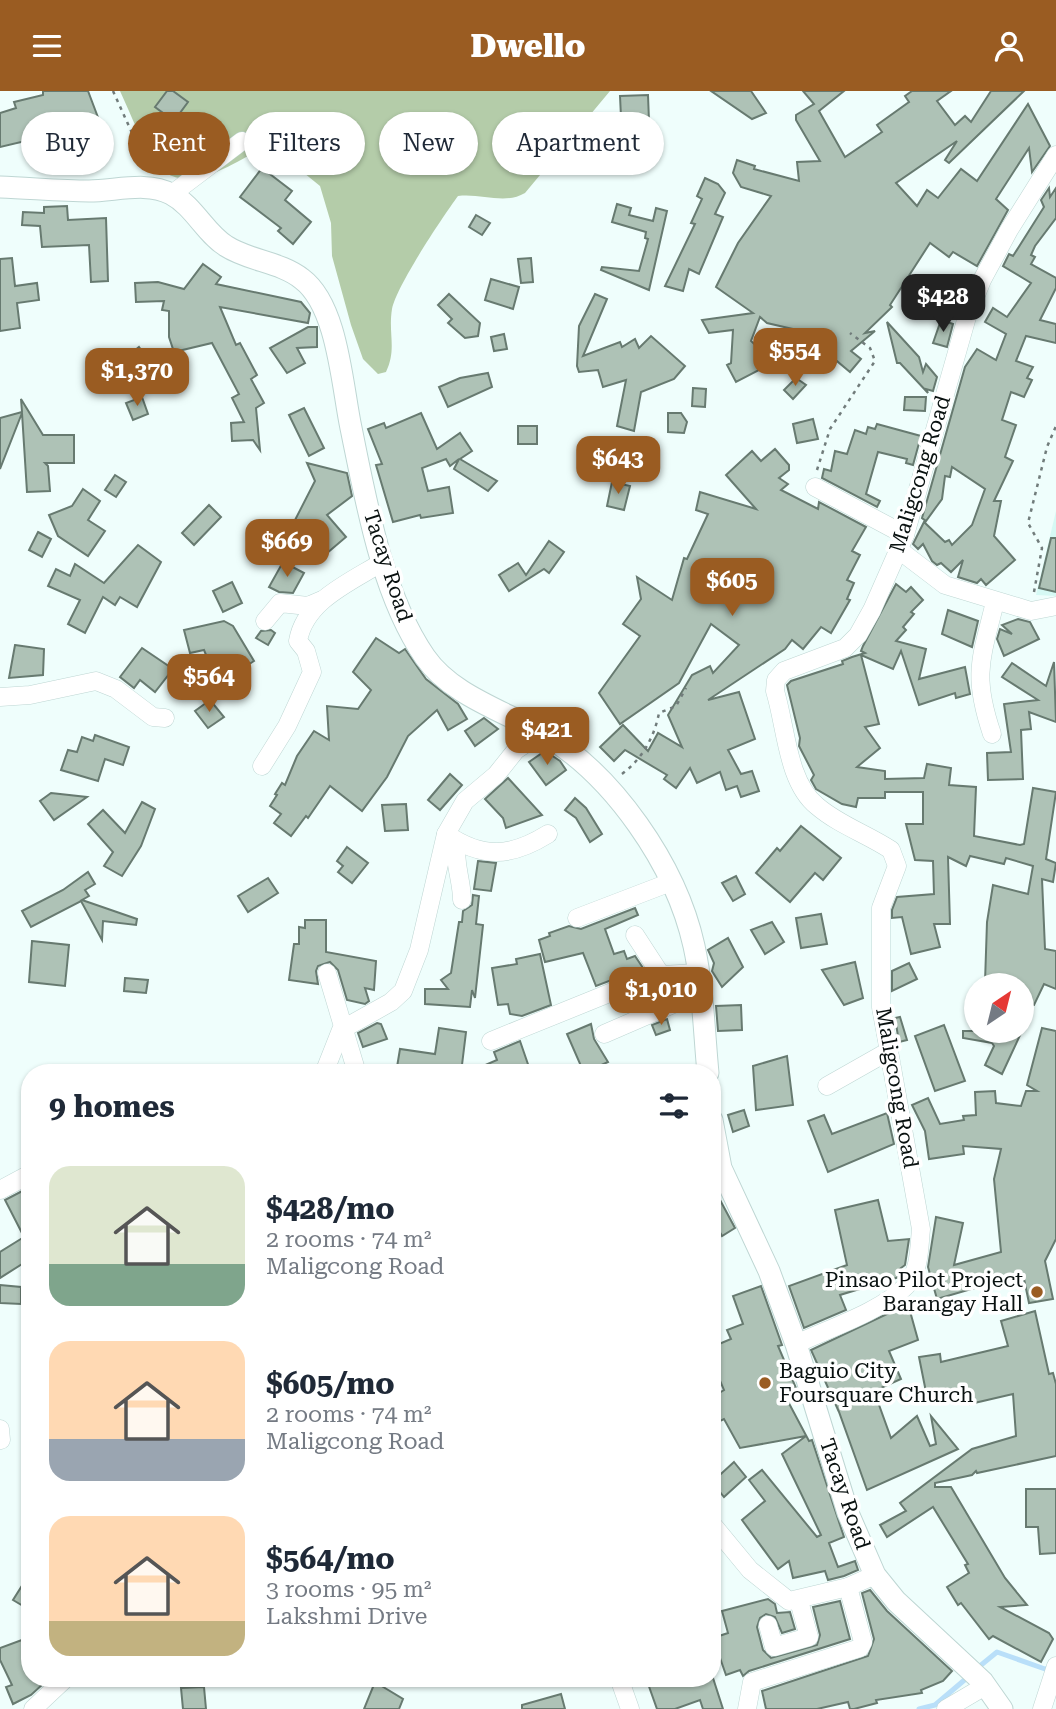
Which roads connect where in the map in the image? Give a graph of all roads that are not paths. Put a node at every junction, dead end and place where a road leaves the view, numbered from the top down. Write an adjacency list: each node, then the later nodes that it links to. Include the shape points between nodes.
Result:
1 (242, 141): 4 (street)
2 (1056, 155): 6 (street, Maligcong Road, via 1009,230 967,317)
3 (0, 187): 4 (main road)
4 (164, 191): 7 (main road, Tacay Road, via 225,246 302,278 315,293 337,356)
5 (816, 487): 6 (street)
6 (902, 542): 9 (street, via 945,585); 29 (street, Maligcong Road, via 858,635 845,648 784,671 776,680 775,691 801,789 815,806 891,850 897,866 881,908 881,1007)
7 (384, 561): 8 (street); 14 (main road, Tacay Road, via 403,619 427,660 469,696)
8 (322, 600): 11 (street, via 308,606 279,603); 16 (street, via 301,623 298,641 312,671)
9 (995, 602): 10 (street, via 1031,611); 15 (street, via 979,668 981,700)
10 (1056, 606)
11 (265, 621)
12 (0, 697): 13 (street, via 96,681 116,689 153,716)
13 (165, 718)
14 (541, 733): 18 (street, via 516,750 496,775 465,801); 19 (main road, Tacay Road, via 570,751 608,785)
15 (992, 734)
16 (262, 766)
17 (548, 834): 18 (street, via 528,846 493,853 472,851)
18 (452, 838): 20 (street); 26 (street, via 403,991)
19 (671, 881): 21 (street); 25 (main road, Tacay Road, via 694,947)
20 (462, 899)
21 (577, 918)
22 (635, 935): 24 (street)
23 (327, 974): 26 (street)
24 (661, 975): 25 (street); 28 (street)
25 (699, 983): 27 (street); 32 (main road, Tacay Road)
26 (341, 1030): 30 (street); 31 (street)
27 (604, 1034)
28 (491, 1041)
29 (887, 1052): 33 (street); 37 (street, Maligcong Road, via 921,1229 918,1263 907,1285 873,1308)
30 (328, 1064)
31 (354, 1064)
32 (707, 1064)
33 (827, 1086)
34 (721, 1168): 37 (main road, Tacay Road, via 769,1271)
35 (21, 1178): 36 (street)
36 (0, 1189)
37 (796, 1344): 39 (main road, Tacay Road, via 848,1513)
38 (721, 1535): 41 (street, via 750,1570 789,1601)
39 (875, 1575): 40 (street); 44 (main road, Tacay Road)
40 (848, 1587): 41 (street); 49 (street, via 863,1642 860,1649 752,1682)
41 (799, 1601): 42 (street, via 809,1637 774,1647)
42 (768, 1625)
43 (1056, 1666): 52 (street)
44 (984, 1684): 50 (street); 51 (main road, Tacay Road)
45 (56, 1687): 47 (street)
46 (622, 1687): 48 (street)
47 (33, 1709)
48 (630, 1709)
49 (747, 1709)
50 (946, 1709)
51 (1002, 1709)
52 (1042, 1709)

